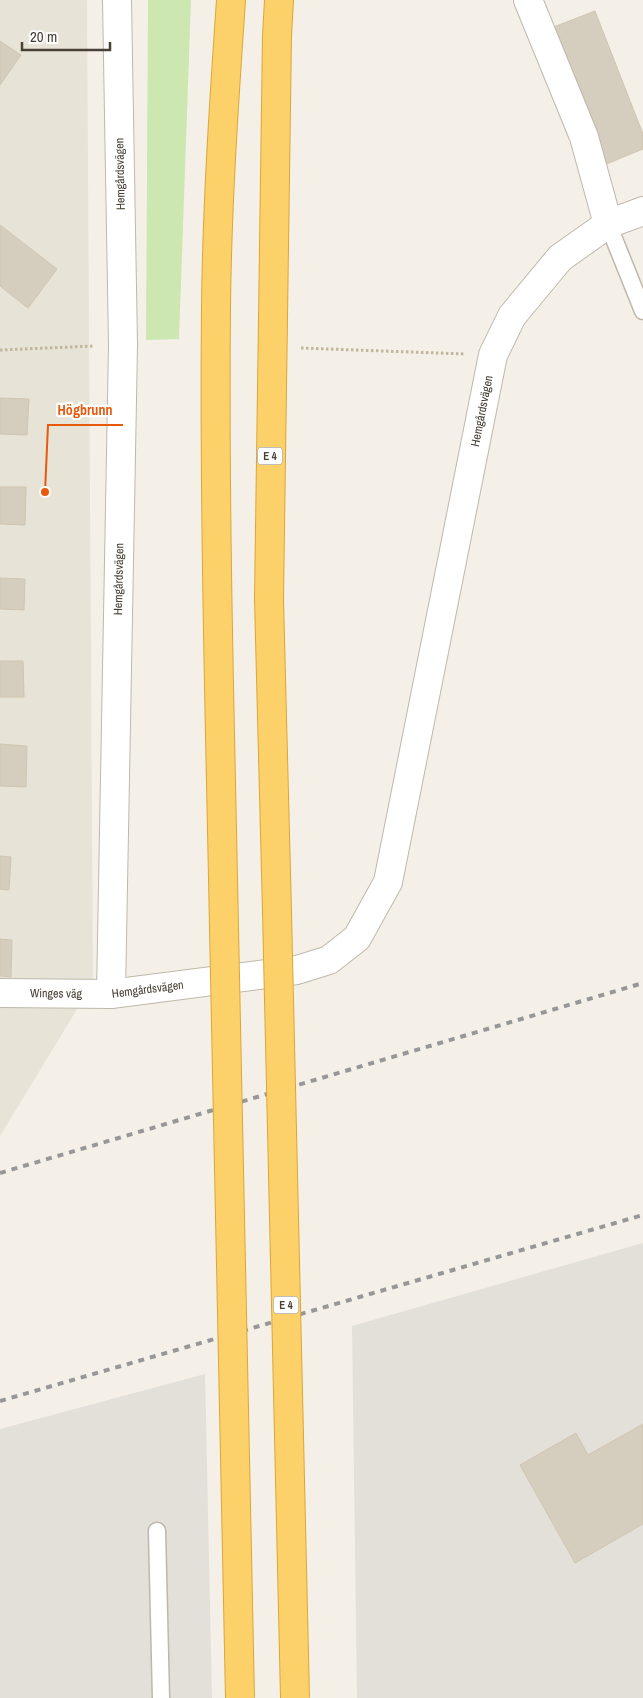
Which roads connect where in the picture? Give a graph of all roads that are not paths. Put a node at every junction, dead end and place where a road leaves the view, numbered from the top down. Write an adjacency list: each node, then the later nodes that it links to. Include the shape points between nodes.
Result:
1 (117, 0): 9 (street, Hemgårdsvägen, via 124,344)
2 (231, 0): 12 (highway, bridge, via 220,172 216,307 218,609)
3 (279, 0): 13 (highway, E 4, bridge, via 269,599)
4 (528, 0): 6 (street, via 584,137)
5 (643, 211): 6 (street, Hemgårdsvägen)
6 (608, 224): 7 (lane); 9 (street, Hemgårdsvägen, via 560,258 512,316 493,355 388,882 357,938 329,960 297,970)
7 (643, 311)
8 (0, 993): 9 (street, Winges väg)
9 (112, 994)
10 (157, 1531): 11 (lane)
11 (161, 1698)
12 (240, 1698)
13 (295, 1698)

